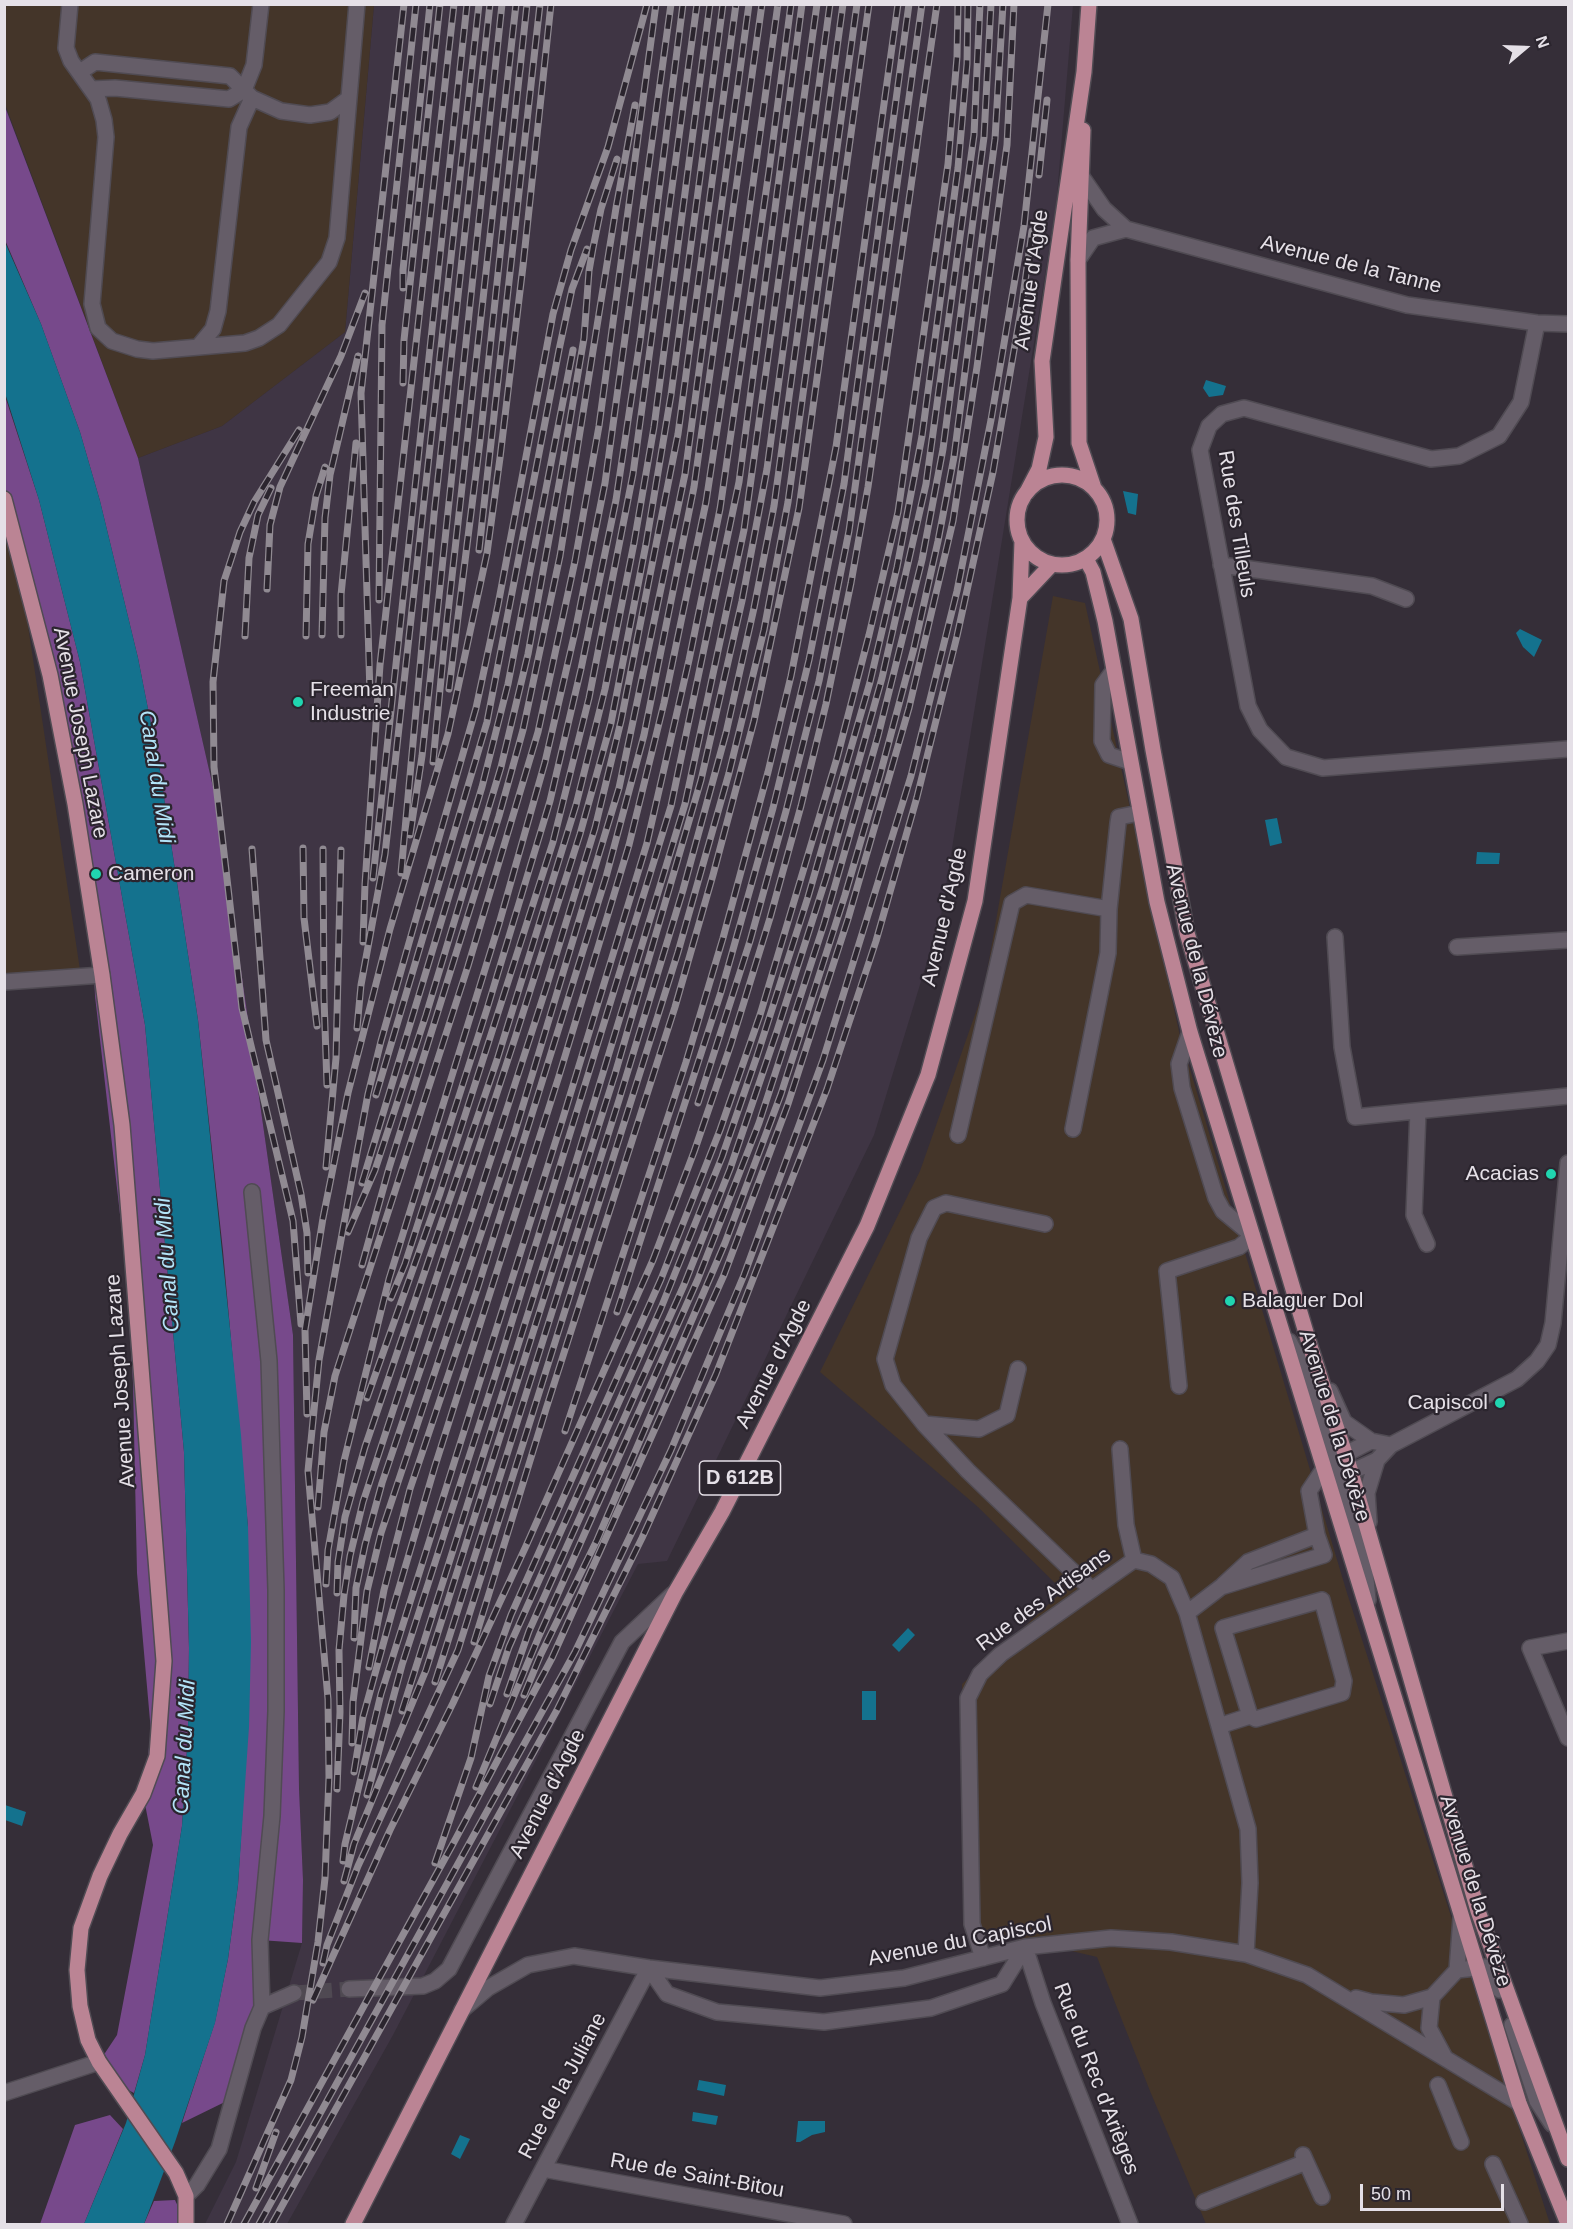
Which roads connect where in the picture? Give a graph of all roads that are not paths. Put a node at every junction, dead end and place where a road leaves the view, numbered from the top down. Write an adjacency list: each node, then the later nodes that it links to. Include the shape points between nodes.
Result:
1 (70, 4): 5 (street, via 66,48)
2 (261, 4): 8 (street)
3 (357, 4): 9 (street)
4 (1089, 4): 6 (main road, Avenue d'Agde)
5 (80, 72): 7 (street); 8 (street, via 95,62 230,76)
6 (1084, 72): 10 (main road, Avenue d'Agde); 17 (main road, Avenue d'Agde, via 1042,362 1046,437)
7 (92, 89): 8 (street, via 219,99); 15 (street, via 106,137 92,304 98,328 112,341 137,349)
8 (248, 94): 9 (street, via 281,111 310,115 330,112); 15 (street, via 239,128 218,311 213,329)
9 (348, 99): 15 (street, via 337,238 329,262 279,325 259,338)
10 (1082, 177): 11 (street, Avenue de la Tanne, via 1104,209); 12 (main road, Avenue d'Agde)
11 (1126, 229): 12 (street, via 1093,238); 13 (street, Avenue de la Tanne, via 1407,305)
12 (1078, 260): 16 (main road, Avenue d'Agde, via 1079,443)
13 (1537, 323): 14 (street, Avenue de la Tanne); 23 (street, Rue des Tilleuls, via 1521,402 1499,436 1459,456 1431,459 1244,408 1222,414 1209,426 1200,450)
14 (1569, 324)
15 (198, 347)
16 (1094, 488): 17 (main road, via 1067,475 1052,476); 19 (main road, via 1107,512)
17 (1027, 492): 20 (main road, via 1017,516)
18 (4, 500): 34 (main road, Avenue Joseph Lazare, via 50,675)
19 (1103, 539): 21 (main road); 46 (main road, Avenue de la Dévèze, via 1131,619 1187,933)
20 (1022, 541): 22 (main road, via 1040,560); 24 (main road, Avenue d'Agde / D 612B)
21 (1086, 559): 22 (main road, via 1076,564); 26 (main road, Avenue de la Dévèze, via 1093,572)
22 (1052, 564): 24 (main road)
23 (1221, 565): 25 (street, via 1372,586); 27 (street, Rue des Tilleuls, via 1248,706 1260,730 1286,757 1323,768)
24 (1020, 598): 58 (main road, Avenue d'Agde / D 612B, via 975,901 928,1075 867,1226 723,1512)
25 (1406, 599)
26 (1114, 670): 28 (main road, Avenue de la Dévèze); 28 (street, via 1103,685 1102,741 1109,755)
27 (1569, 748)
28 (1130, 762): 29 (main road, Avenue de la Dévèze)
29 (1139, 813): 30 (street, via 1119,817); 36 (main road, Avenue de la Dévèze)
30 (1109, 909): 39 (street, via 1108,953); 40 (street, via 1026,895 1012,903)
31 (1335, 937): 38 (street, via 1342,1047 1355,1116)
32 (1569, 940): 33 (street)
33 (1457, 947)
34 (102, 975): 35 (street); 78 (main road, Avenue Joseph Lazare, via 122,1125 164,1661 156,1756 143,1794 100,1876 81,1928 77,1970 80,2006 88,2040)
35 (4, 982)
36 (1190, 1032): 44 (main road, Avenue de la Dévèze); 44 (street, via 1179,1064 1182,1088 1216,1198 1223,1211)
37 (1569, 1096): 38 (street)
38 (1418, 1111): 45 (street, via 1414,1215)
39 (1073, 1129)
40 (958, 1135)
41 (1569, 1163): 51 (street, via 1553,1323 1548,1345 1538,1361 1517,1379)
42 (252, 1192): 75 (street, via 268,1361 276,1590 272,1816 260,1940)
43 (1045, 1224): 49 (street, via 946,1203 934,1208 919,1238 885,1359 893,1385)
44 (1253, 1236): 48 (street, via 1239,1247 1167,1270); 54 (main road, Avenue de la Dévèze, via 1281,1328)
45 (1427, 1244)
46 (1310, 1346): 50 (street, via 1344,1422); 54 (main road, Avenue de la Dévèze)
47 (1018, 1369): 49 (street, via 1007,1415 979,1429)
48 (1179, 1386)
49 (924, 1424): 57 (street)
50 (1371, 1440): 51 (street); 54 (street)
51 (1391, 1445): 53 (street)
52 (1120, 1449): 56 (street, via 1126,1525)
53 (1377, 1460): 54 (street); 55 (street, via 1367,1493)
54 (1339, 1465): 55 (main road, Avenue de la Dévèze); 59 (street, via 1309,1491 1317,1535 1248,1562); 64 (main road, Avenue de la Dévèze, via 1369,1613)
55 (1370, 1538): 82 (main road, Avenue de la Dévèze, via 1478,1911)
56 (1134, 1560): 57 (street, Rue des Artisans); 59 (street, Rue des Artisans, via 1151,1564 1172,1578)
57 (1091, 1589): 67 (street, Rue des Artisans, via 1000,1654 980,1674 968,1698 972,1924)
58 (675, 1593): 71 (street, via 622,1642 449,1969 423,1986); 76 (main road, Avenue d'Agde / D 612B)
59 (1187, 1613): 62 (street, Rue des Artisans)
60 (1569, 1641): 63 (street, via 1530,1648)
61 (1250, 1716): 61 (street, via 1223,1628 1322,1599 1344,1681 1342,1693 1256,1719); 62 (street)
62 (1219, 1726): 66 (street, Rue des Artisans, via 1248,1828)
63 (1569, 1738)
64 (1461, 1918): 68 (main road, Avenue de la Dévèze); 70 (street)
65 (1025, 1947): 66 (street, Avenue du Capiscol, via 1111,1938 1171,1942); 67 (street, Avenue du Capiscol); 69 (street, via 1002,1984 931,2008 824,2022 717,2012 667,1995); 94 (street, Rue du Rec d'Arièges, via 1043,2003)
66 (1246, 1954): 72 (street, Avenue du Capiscol)
67 (983, 1958): 69 (street, Avenue du Capiscol, via 904,1978 820,1988)
68 (1476, 1966): 70 (street); 81 (main road, Avenue de la Dévèze); 82 (street, via 1485,1967 1496,1977 1537,2101)
69 (649, 1968): 76 (street, Avenue du Capiscol, via 574,1956 528,1965 488,1988); 86 (street, Rue de la Juliane)
70 (1457, 1970): 74 (street)
71 (349, 1989)
72 (1336, 1991): 74 (street, via 1371,2002 1404,2005); 77 (street, Avenue du Capiscol)
73 (294, 1993): 75 (street)
74 (1432, 1997): 77 (street, via 1429,2028)
75 (262, 2007): 87 (street, via 219,2149)
76 (460, 2012): 91 (main road, Avenue d'Agde / D 612B)
77 (1444, 2057): 81 (street, Avenue du Capiscol)
78 (99, 2062): 80 (street); 87 (main road, Avenue Joseph Lazare, via 176,2173)
79 (1438, 2085): 83 (street)
80 (4, 2092)
81 (1519, 2103): 96 (main road, Avenue de la Dévèze)
82 (1560, 2137): 84 (main road, Avenue de la Dévèze)
83 (1461, 2142)
84 (1569, 2159)
85 (1492, 2164): 95 (street)
86 (543, 2169): 92 (street, Rue de la Juliane); 93 (street, Rue de Saint-Bitou)
87 (186, 2196): 90 (main road, Avenue Joseph Lazare)
88 (1322, 2197): 89 (street, via 1305,2158)
89 (1204, 2202)
90 (186, 2224)
91 (353, 2224)
92 (514, 2224)
93 (844, 2224)
94 (1130, 2224)
95 (1520, 2224)
96 (1568, 2224)

